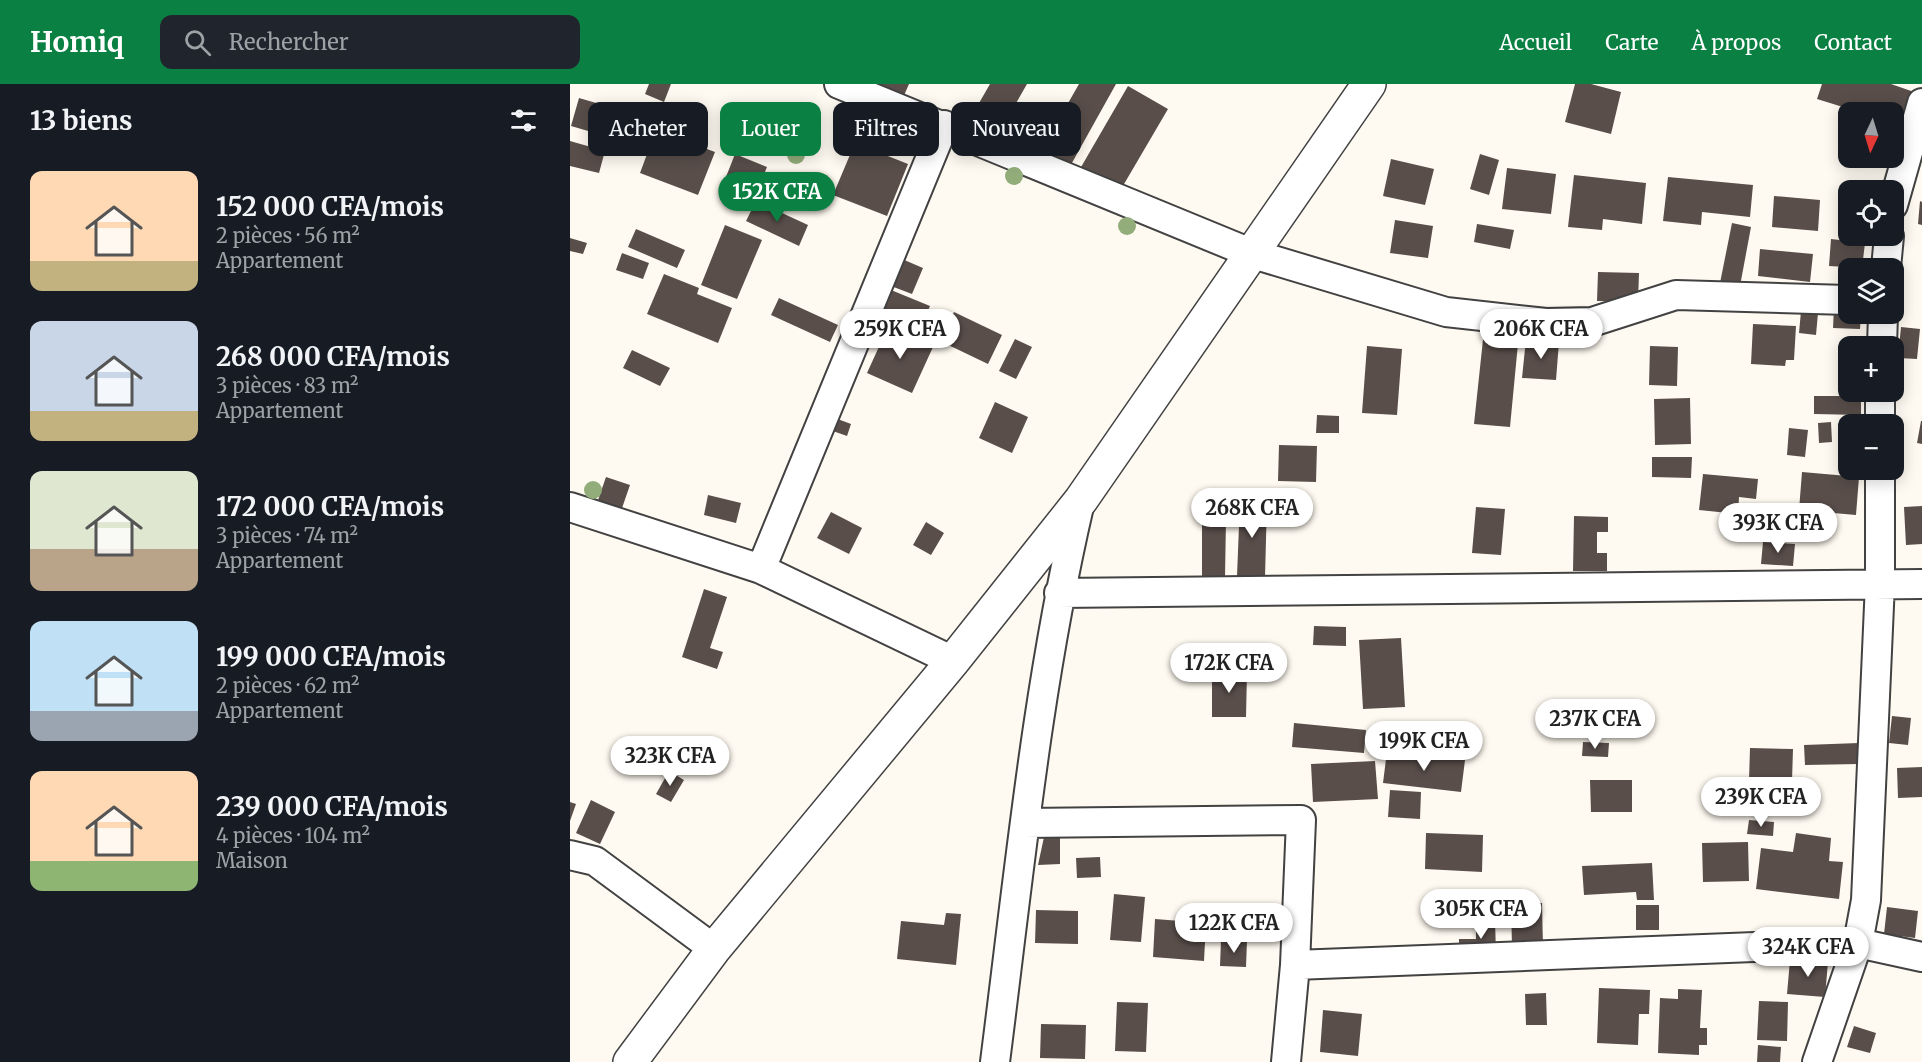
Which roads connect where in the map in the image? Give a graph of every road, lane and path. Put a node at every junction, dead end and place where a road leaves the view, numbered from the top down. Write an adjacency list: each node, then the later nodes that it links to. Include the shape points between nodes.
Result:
1 (839, 84): 4 (street)
2 (1369, 84): 6 (street)
3 (1922, 103): 5 (street)
4 (944, 125): 6 (street); 11 (street)
5 (1900, 180)
6 (1253, 254): 7 (street, via 1446,312 1546,323 1592,322 1676,295); 9 (street)
7 (1838, 300)
8 (1880, 480): 12 (street)
9 (1081, 500): 14 (street); 15 (street)
10 (570, 507): 11 (street)
11 (761, 569): 15 (street)
12 (1880, 583): 13 (street); 14 (street); 18 (street, via 1866,900)
13 (1922, 584)
14 (1059, 593): 16 (street)
15 (953, 661): 19 (street)
16 (1025, 823): 21 (street, via 1301,820); 23 (street)
17 (570, 855): 19 (street, via 595,861)
18 (1858, 943): 20 (street); 21 (street); 25 (street)
19 (714, 949): 22 (street)
20 (1922, 957)
21 (1295, 965): 24 (street)
22 (630, 1062)
23 (995, 1062)
24 (1286, 1062)
25 (1817, 1062)

